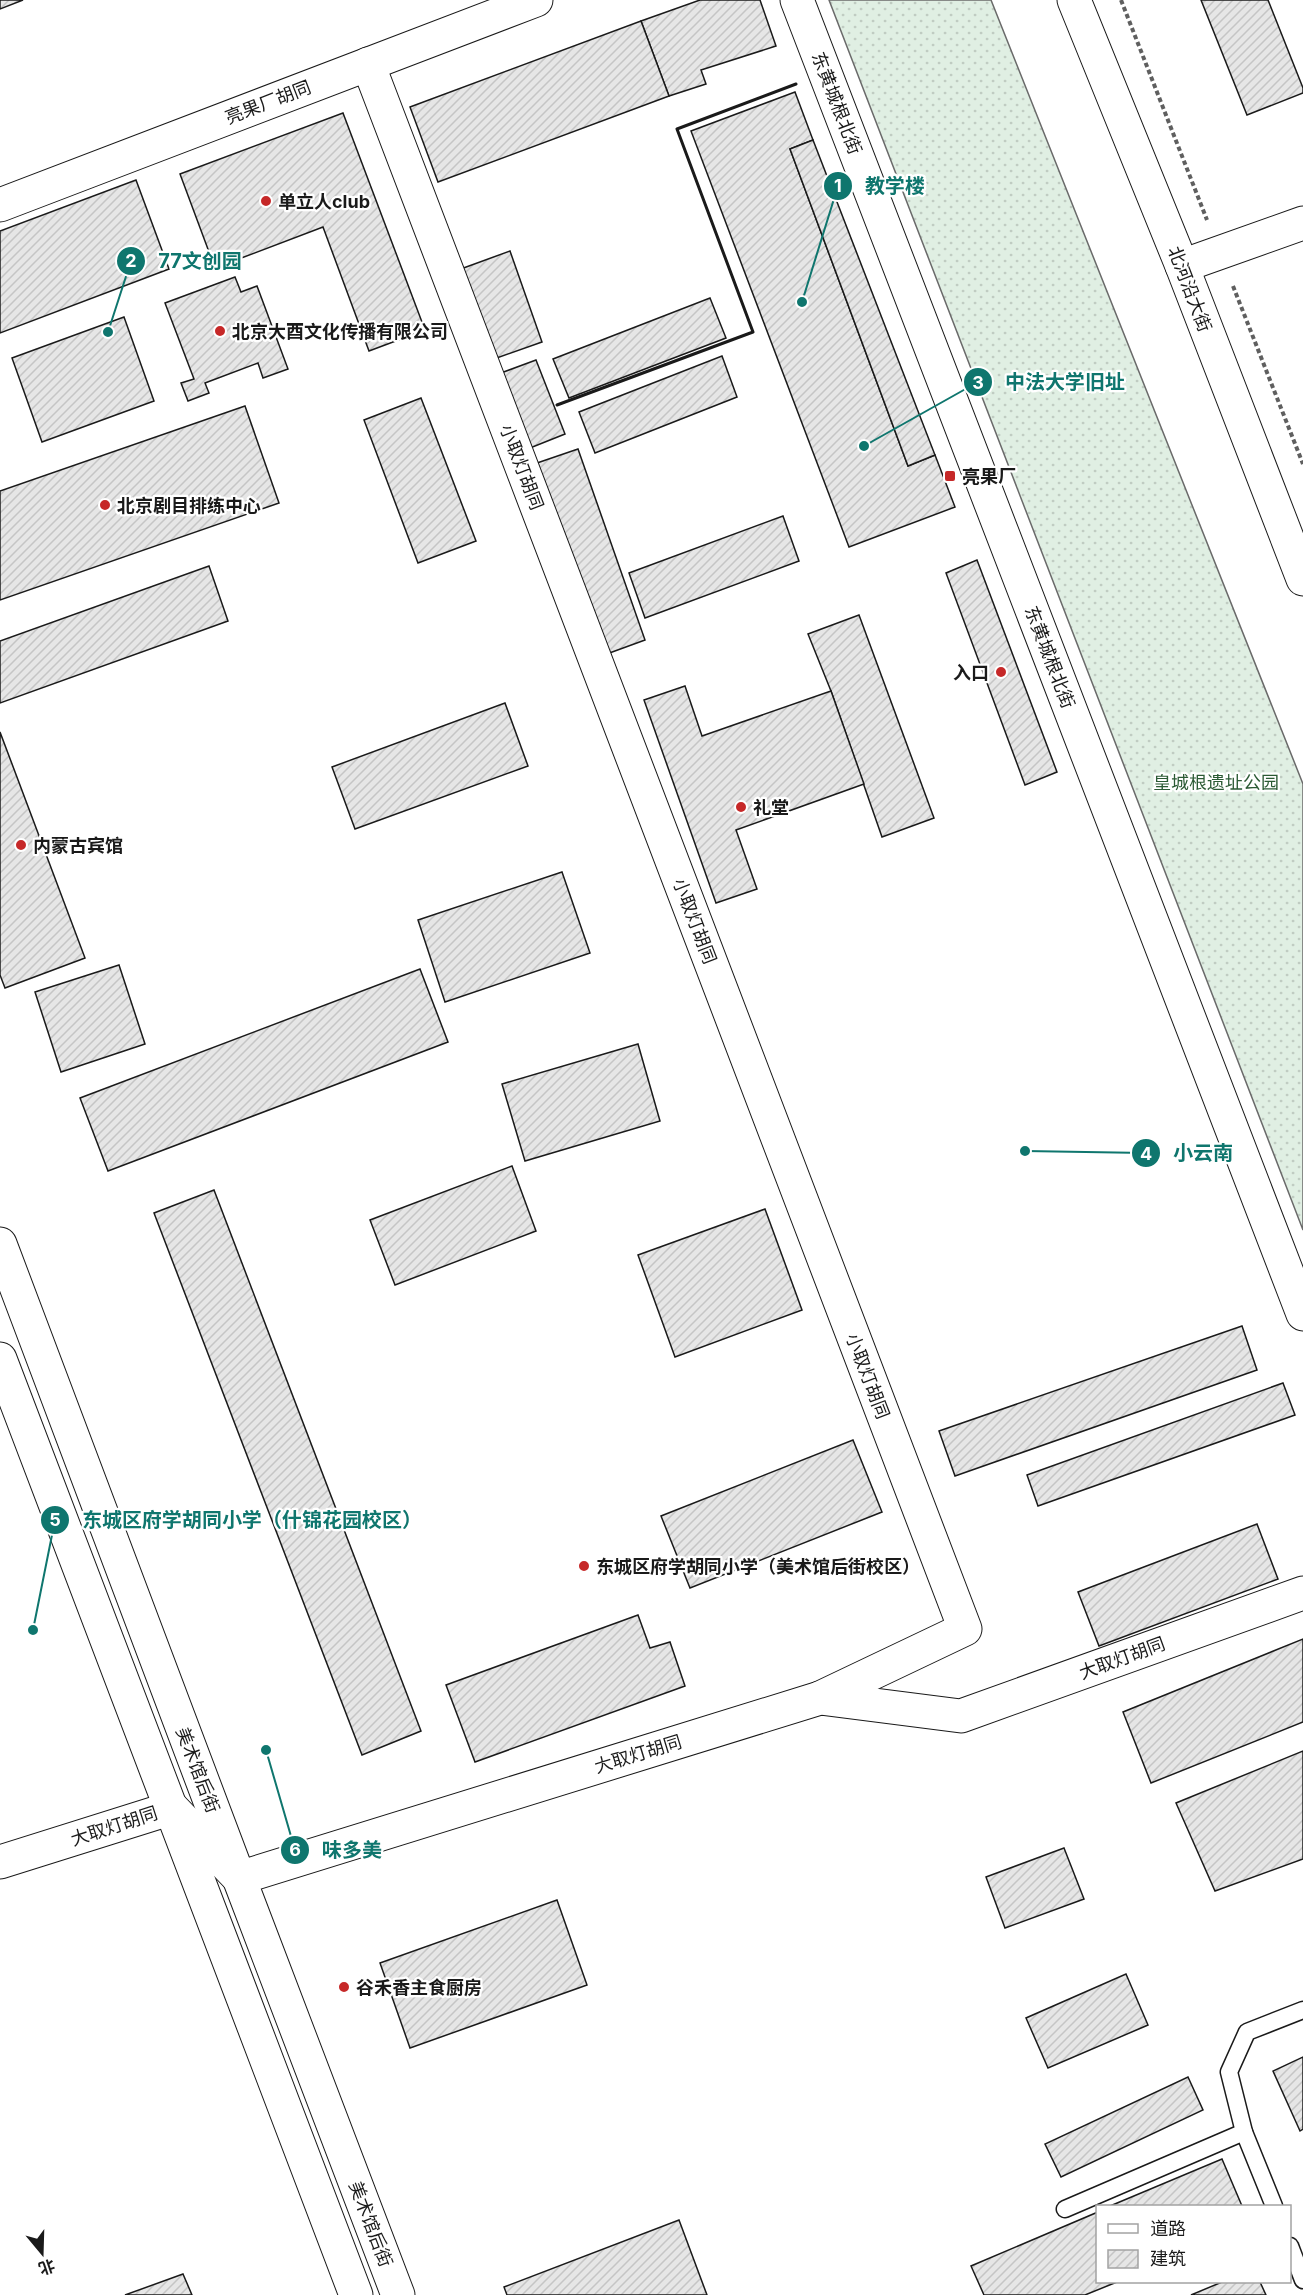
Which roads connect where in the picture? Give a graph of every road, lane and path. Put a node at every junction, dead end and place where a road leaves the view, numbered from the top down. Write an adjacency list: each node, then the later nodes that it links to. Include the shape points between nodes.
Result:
1 (536, 0): 4 (street, 亮果厂胡同)
2 (797, 0): 10 (street, 东黄城根北街)
3 (1074, 0): 7 (street, 北河沿大街)
4 (368, 64): 5 (street, 亮果厂胡同); 13 (street, 小取灯胡同, via 965,1629)
5 (0, 205)
6 (1303, 223): 7 (street)
7 (1182, 266): 8 (street, 北河沿大街)
8 (1303, 579)
9 (0, 1244): 16 (street, 美术馆后街)
10 (1303, 1314)
11 (0, 1359): 14 (street)
12 (1303, 1593): 13 (street, 大取灯胡同, via 961,1716)
13 (820, 1698): 16 (street, 大取灯胡同)
14 (172, 1808): 15 (street, 大取灯胡同); 16 (street, 大取灯胡同); 23 (street)
15 (0, 1862)
16 (239, 1878): 24 (street, 美术馆后街)
17 (1303, 2010): 18 (lane, via 1247,2032 1229,2072)
18 (1244, 2132): 19 (lane); 20 (lane)
19 (1274, 2205)
20 (1065, 2210)
21 (1291, 2249): 22 (lane)
22 (1303, 2280)
23 (356, 2295)
24 (399, 2295)

